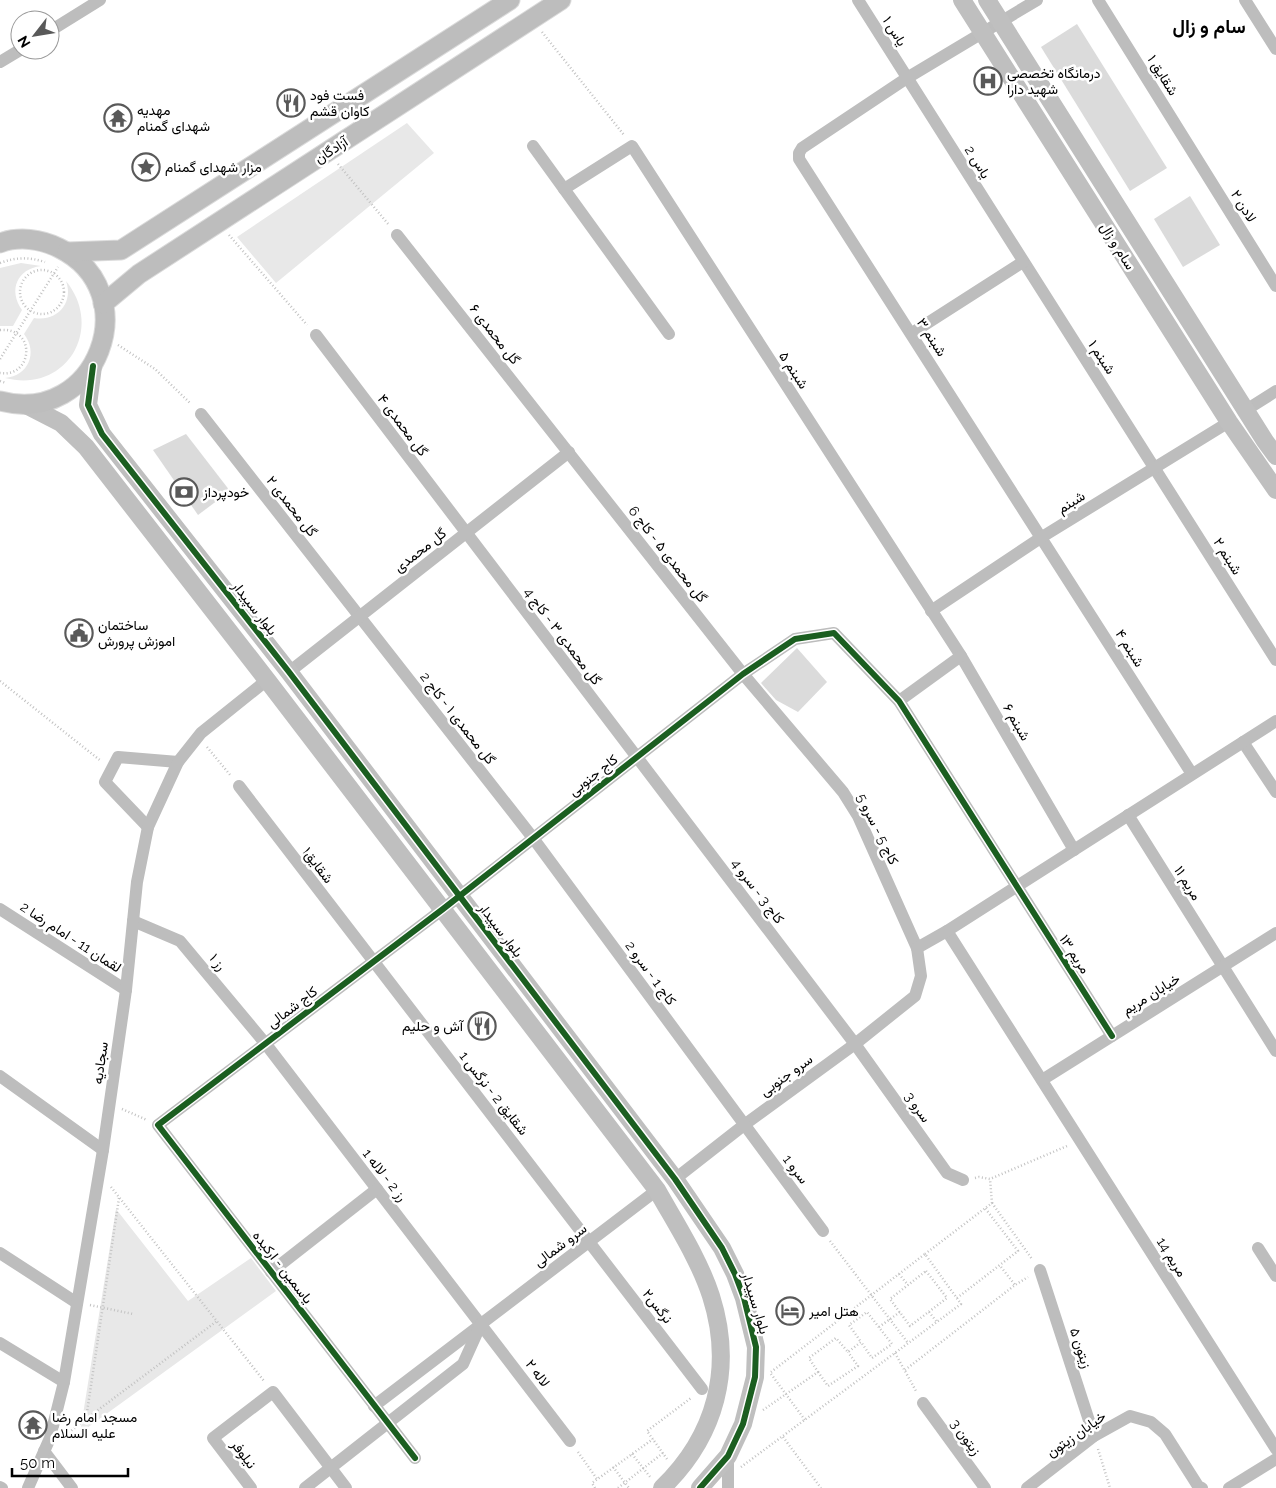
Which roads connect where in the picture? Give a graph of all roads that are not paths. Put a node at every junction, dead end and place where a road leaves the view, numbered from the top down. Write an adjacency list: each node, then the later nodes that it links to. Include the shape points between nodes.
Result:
1 (100, 0): 11 (street)
2 (510, 0): 20 (main road, via 120,250)
3 (561, 0): 23 (main road, آزادگان, via 139,274)
4 (858, 0): 14 (street, یاس ۱)
5 (962, 0): 12 (street, سام و زال)
6 (987, 0): 10 (street, سام و زال)
7 (1037, 0): 10 (street)
8 (1098, 0): 16 (street, شقایق ۱)
9 (1246, 0): 13 (street)
10 (1002, 22): 12 (street); 30 (street, سام و زال)
11 (60, 25)
12 (984, 33): 14 (street); 32 (street, سام و زال)
13 (1276, 49)
14 (907, 78): 21 (street, یاس 2); 24 (street, شبنم ۳, via 802,148 799,159)
15 (533, 146): 17 (street)
16 (1203, 167): 22 (street, لادن ۲)
17 (564, 189): 25 (street); 39 (street, شبنم ۵, via 632,146)
18 (397, 235): 33 (street, گل محمدی ۶)
19 (0, 243): 20 (main road, via 37,240)
20 (67, 252): 23 (main road, via 90,274)
21 (1023, 262): 24 (street); 35 (street, شبنم ۱)
22 (1276, 286)
23 (104, 304): 27 (main road, via 104,336)
24 (912, 333): 38 (street, شبنم ۳)
25 (669, 334)
26 (316, 335): 37 (street, گل محمدی ۴)
27 (93, 366): 29 (main road, via 71,390 57,397 42,403); 43 (street, بلوار سپیدار, via 88,405 102,434)
28 (1276, 391): 30 (street)
29 (10, 400): 45 (street, via 61,422 86,447)
30 (1246, 410): 34 (street, سام و زال)
31 (201, 414): 40 (street, گل محمدی ۲)
32 (1229, 422): 35 (street, شبنم); 36 (street, سام و زال)
33 (569, 452): 37 (street, گل محمدی); 44 (street, گل محمدی ۵ - کاج 6)
34 (1276, 456)
35 (1155, 468): 38 (street, شبنم); 42 (street, شبنم ۲)
36 (1276, 490)
37 (466, 533): 40 (street, گل محمدی); 49 (street, گل محمدی ۳ - کاج 4)
38 (1042, 537): 39 (street, شبنم); 51 (street, شبنم ۴)
39 (931, 611): 41 (street, شبنم ۶)
40 (360, 616): 43 (street, گل محمدی); 56 (street, گل محمدی ۱ - کاج 2)
41 (961, 656): 46 (street); 57 (street, شبنم ۶)
42 (1276, 660)
43 (289, 672): 59 (street, بلوار سپیدار)
44 (743, 674): 46 (street, کاج جنوبی, via 795,640 834,633); 49 (street, کاج جنوبی); 65 (street, کاج 5 - سرو 5, via 843,792 858,816)
45 (267, 680): 50 (street, سجادیه, via 198,737); 60 (street)
46 (899, 702): 58 (street, مریم ۱۳)
47 (1276, 721): 48 (street)
48 (1243, 742): 51 (street); 53 (street)
49 (636, 757): 56 (street, کاج جنوبی); 72 (street, کاج 3 - سرو 4)
50 (178, 762): 55 (street, سجادیه); 55 (street, via 118,757 105,782)
51 (1192, 774): 54 (street)
52 (239, 786): 66 (street, شقایق۱)
53 (1276, 792)
54 (1128, 815): 57 (street); 67 (street, مریم ۱۱)
55 (148, 827): 62 (street, سجادیه)
56 (533, 838): 59 (street, کاج جنوبی); 77 (street, کاج 1 - سرو 2)
57 (1074, 850): 58 (street)
58 (1017, 886): 63 (street); 70 (street, مریم ۱۳)
59 (460, 896): 60 (street, کاج جنوبی); 79 (street, بلوار سپیدار)
60 (443, 909): 66 (street, کاج شمالی); 82 (street)
61 (0, 910): 68 (street, لقمان 11 - امام رضا 2)
62 (133, 921): 68 (street, سجادیه); 71 (street, رز ۱, via 180,940)
63 (947, 931): 65 (street); 75 (street, مریم 14)
64 (1276, 933): 67 (street, خیابان مریم)
65 (917, 948): 69 (street, کاج 5 - سرو 5, via 921,976)
66 (374, 962): 71 (street, کاج شمالی); 84 (street, شقایق 2 - نرگس 1)
67 (1223, 966): 70 (street, خیابان مریم); 73 (street, مریم ۱۱)
68 (126, 990): 78 (street, سجادیه)
69 (914, 996): 72 (street, سرو جنوبی)
70 (1112, 1036): 75 (street, خیابان مریم)
71 (265, 1043): 76 (street, کاج شمالی); 81 (street, رز 2 - لاله 1)
72 (855, 1044): 77 (street, سرو جنوبی); 80 (street, سرو 3, via 947,1173)
73 (1276, 1051)
74 (0, 1076): 78 (street)
75 (1042, 1080): 100 (street, مریم 14)
76 (158, 1125): 88 (street, یاسمین - ارکیده)
77 (744, 1125): 79 (street, سرو جنوبی); 83 (street, سرو 1)
78 (103, 1150): 90 (street, سجادیه)
79 (674, 1178): 102 (street, بلوار سپیدار, via 722,1248 735,1274 756,1347 755,1377 743,1424)
80 (963, 1180)
81 (377, 1189): 88 (street); 91 (street, رز 2 - لاله 1)
82 (657, 1190): 84 (street, سرو شمالی); 107 (street, via 694,1256 710,1295 720,1332 722,1368 714,1407 700,1439 677,1472)
83 (823, 1232)
84 (590, 1242): 91 (street, سرو شمالی); 94 (street, نرگس۲)
85 (1258, 1248): 89 (street)
86 (0, 1253): 90 (street)
87 (1040, 1270): 98 (street, زیتون ۵)
88 (271, 1272): 96 (street, یاسمین - ارکیده)
89 (1276, 1276)
90 (77, 1303): 93 (street, سجادیه)
91 (481, 1324): 96 (street, سرو شمالی); 97 (street, سرو شمالی, via 463,1364); 99 (street, لاله ۲)
92 (0, 1344): 93 (street)
93 (64, 1382): 101 (street, سجادیه)
94 (702, 1389)
95 (923, 1403): 114 (street, زیتون 3)
96 (374, 1406): 97 (street, یاسمین - ارکیده)
97 (388, 1424): 103 (street, یاسمین - ارکیده); 105 (street, سرو شمالی)
98 (1094, 1436): 115 (street, خیابان زیتون); 116 (street, خیابان زیتون, via 1130,1416 1151,1422 1165,1434)
99 (570, 1441)
100 (1276, 1449)
101 (44, 1451): 108 (street, سجادیه); 109 (street)
102 (728, 1456): 106 (street); 113 (street, بلوار سپیدار)
103 (415, 1458)
104 (1276, 1458): 117 (street)
105 (330, 1468): 110 (street, نیلوفر, via 273,1392 213,1438); 111 (street, سرو شمالی); 112 (street)
106 (728, 1482)
107 (657, 1485)
108 (28, 1488)
109 (72, 1488)
110 (251, 1488)
111 (305, 1488)
112 (346, 1488)
113 (700, 1488)
114 (985, 1488)
115 (1027, 1488)
116 (1202, 1488)
117 (1230, 1488)

